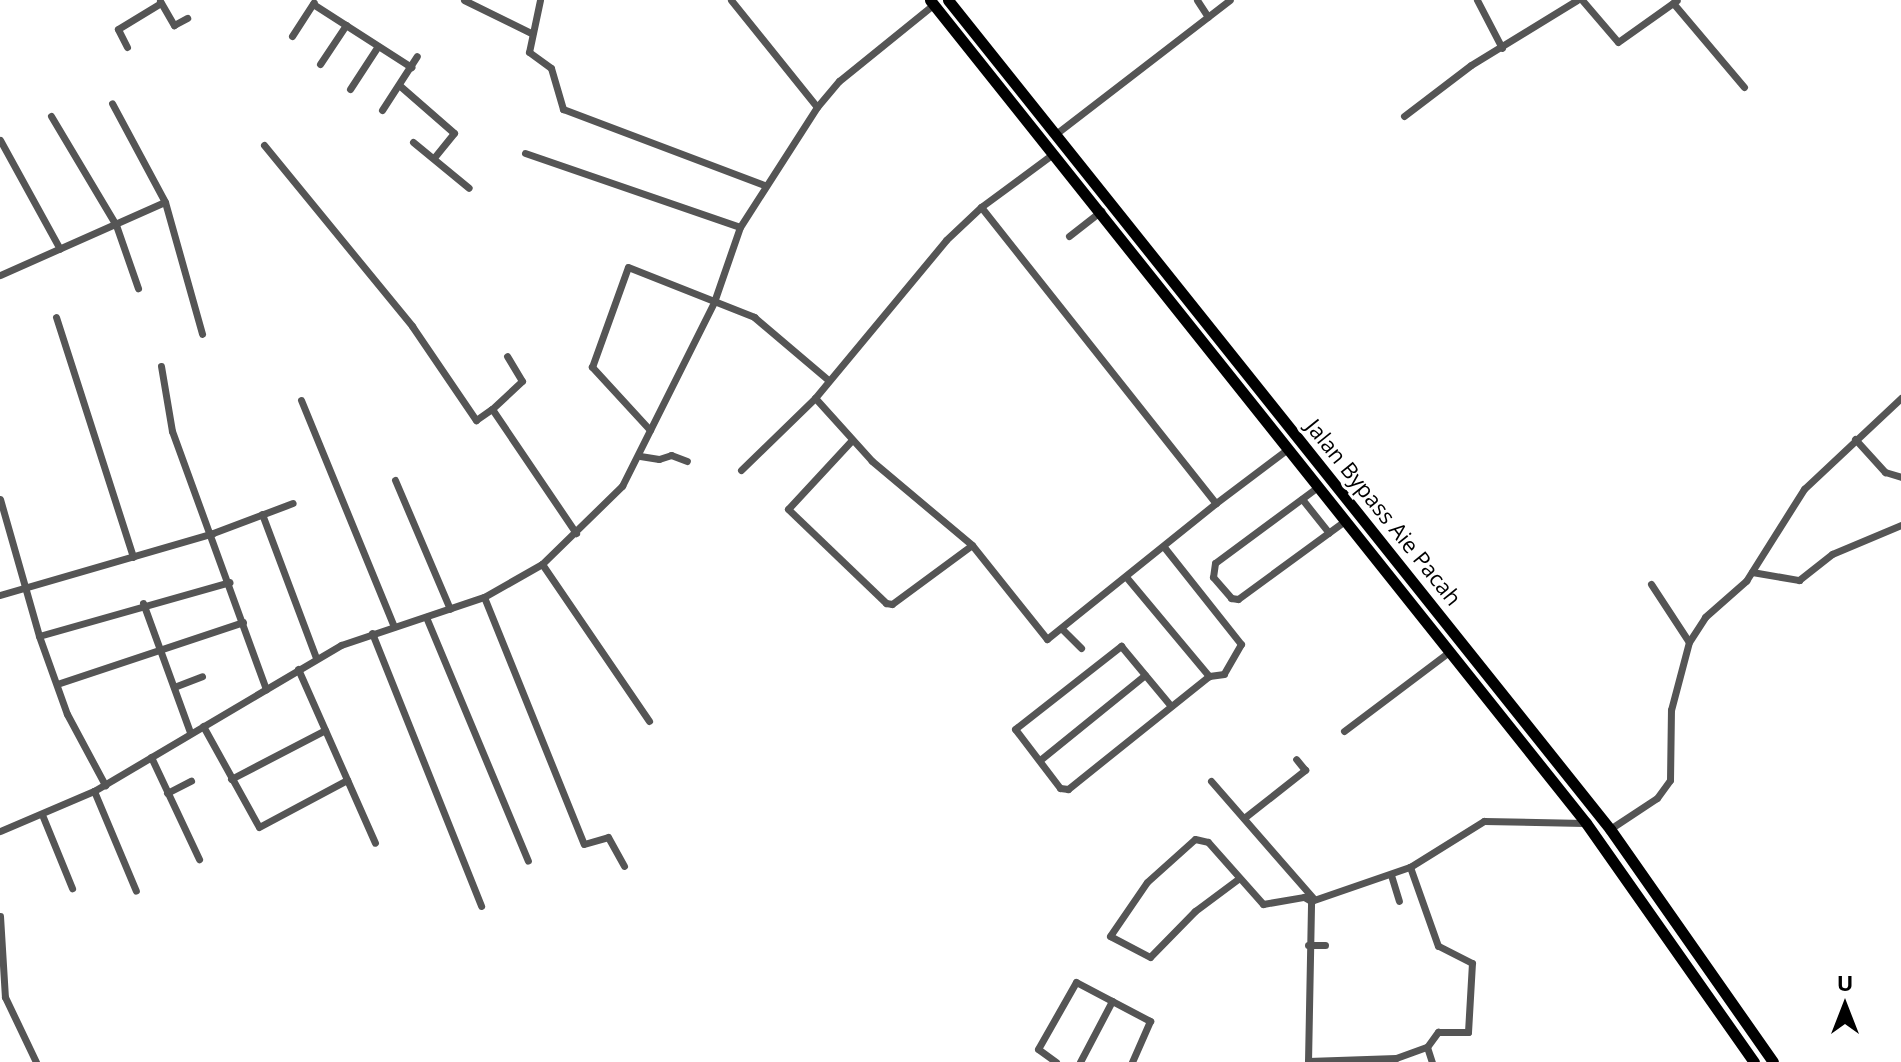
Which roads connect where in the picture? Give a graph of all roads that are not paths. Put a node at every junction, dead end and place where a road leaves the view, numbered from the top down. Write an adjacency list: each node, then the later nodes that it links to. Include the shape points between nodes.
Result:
1 (464, 0): 16 (street)
2 (540, 0): 16 (street)
3 (731, 0): 28 (street)
4 (948, 0): 32 (highway, Jalan Bypass Aie Pacah)
5 (1197, 0): 13 (street)
6 (1230, 0): 13 (street)
7 (1477, 0): 20 (street)
8 (1579, 0): 9 (street, via 1618,42); 20 (street)
9 (1675, 1): 25 (street)
10 (160, 2): 14 (street, via 174,25); 19 (street, via 118,29)
11 (314, 2): 15 (street); 17 (street)
12 (932, 2): 28 (street, via 839,81); 37 (highway)
13 (1208, 17): 32 (street)
14 (187, 18)
15 (346, 25): 18 (street); 22 (street)
16 (531, 33): 39 (street, via 530,55 551,68 563,109)
17 (292, 36)
18 (378, 46): 23 (street); 26 (street)
19 (127, 47)
20 (1502, 48): 31 (street)
21 (417, 56): 23 (street)
22 (320, 64)
23 (411, 67): 24 (street)
24 (399, 85): 29 (street); 38 (street, via 454,133)
25 (1744, 87)
26 (350, 89)
27 (112, 103): 41 (street)
28 (817, 107): 39 (street)
29 (382, 110)
30 (51, 116): 44 (street)
31 (1404, 116)
32 (1057, 133): 47 (highway, Jalan Bypass Aie Pacah)
33 (0, 140): 49 (street)
34 (413, 142): 38 (street)
35 (264, 145): 61 (street, via 412,326 476,420)
36 (525, 153): 45 (street)
37 (1054, 153): 42 (street); 43 (highway)
38 (434, 158): 40 (street)
39 (764, 185): 45 (street)
40 (469, 188)
41 (165, 202): 44 (street); 54 (street)
42 (981, 207): 57 (street, via 946,240 859,350); 75 (street)
43 (1101, 211): 46 (street); 48 (highway)
44 (116, 225): 49 (street); 51 (street)
45 (740, 227): 52 (street)
46 (1069, 236)
47 (1138, 237): 48 (highway); 119 (highway, Jalan Bypass Aie Pacah)
48 (1127, 246): 65 (highway)
49 (60, 249): 50 (street)
50 (0, 275)
51 (138, 288)
52 (714, 302): 57 (street, via 774,329); 62 (street); 62 (street, via 631,267 624,269 614,314 592,367)
53 (56, 317): 84 (street)
54 (202, 334)
55 (507, 356): 61 (street, via 522,381)
56 (161, 366): 79 (street, via 172,431)
57 (827, 379): 58 (street)
58 (815, 398): 64 (street); 68 (street)
59 (1901, 398): 63 (street)
60 (301, 400): 97 (street)
61 (492, 409): 80 (street)
62 (650, 430): 66 (street)
63 (1855, 439): 69 (street, via 1885,472); 86 (street, via 1804,489)
64 (852, 440): 82 (street); 82 (street, via 788,509 886,603 892,604)
65 (1289, 448): 71 (highway); 75 (street)
66 (640, 456): 67 (street, via 655,460 671,455); 80 (street, via 622,486)
67 (687, 461)
68 (741, 470)
69 (1901, 477)
70 (395, 480): 94 (street)
71 (1319, 486): 73 (street); 77 (highway)
72 (0, 499): 90 (street)
73 (1302, 499): 81 (street); 81 (street, via 1215,563 1213,577 1238,599)
74 (293, 503): 76 (street)
75 (1216, 503): 83 (street)
76 (262, 514): 79 (street); 105 (street)
77 (1346, 520): 81 (street); 104 (highway)
78 (1901, 525): 86 (street, via 1832,554 1802,579)
79 (213, 533): 84 (street); 88 (street)
80 (576, 533): 85 (street)
81 (1329, 533)
82 (972, 545): 98 (street, via 1044,638)
83 (1164, 547): 87 (street); 109 (street, via 1241,644 1224,674)
84 (133, 557): 90 (street)
85 (542, 564): 92 (street); 114 (street)
86 (1752, 572): 101 (street, via 1714,607)
87 (1127, 578): 98 (street); 109 (street)
88 (230, 582): 93 (street); 96 (street)
89 (1651, 584): 101 (street)
90 (25, 588): 91 (street); 100 (street)
91 (0, 595)
92 (484, 597): 94 (street); 139 (street, via 584,844 608,837)
93 (143, 603): 100 (street); 103 (street)
94 (450, 609): 95 (street)
95 (426, 617): 97 (street); 138 (street)
96 (243, 622): 103 (street); 112 (street)
97 (394, 627): 99 (street)
98 (1062, 629): 102 (street)
99 (372, 633): 105 (street); 148 (street)
100 (39, 636): 110 (street)
101 (1689, 642): 134 (street, via 1667,732 1670,780 1657,798)
102 (1081, 648)
103 (161, 649): 110 (street); 111 (street)
104 (1450, 651): 117 (street); 120 (highway)
105 (316, 658): 106 (street)
106 (298, 669): 112 (street); 116 (street)
107 (1145, 675): 113 (street); 123 (street); 123 (street, via 1121,646 1021,722 1016,730)
108 (202, 676): 111 (street)
109 (1209, 676): 113 (street)
110 (57, 684): 128 (street)
111 (174, 687): 118 (street)
112 (266, 689): 115 (street)
113 (1171, 706): 123 (street, via 1068,789 1060,788)
114 (649, 721)
115 (203, 726): 118 (street); 124 (street)
116 (325, 730): 124 (street); 125 (street)
117 (1344, 731)
118 (190, 732): 121 (street)
119 (1542, 743): 120 (highway); 134 (highway, Jalan Bypass Aie Pacah)
120 (1532, 753): 133 (highway)
121 (151, 757): 128 (street); 130 (street)
122 (1296, 759): 132 (street, via 1305,770)
123 (1040, 760)
124 (231, 779): 125 (street, via 260,828)
125 (347, 780): 136 (street)
126 (191, 781): 130 (street)
127 (1211, 781): 132 (street)
128 (105, 785): 129 (street)
129 (94, 791): 131 (street); 144 (street)
130 (167, 793): 137 (street)
131 (43, 817): 135 (street); 143 (street)
132 (1244, 818): 146 (street)
133 (1586, 823): 140 (street, via 1484,821); 149 (highway)
134 (1610, 829): 145 (highway, Jalan Bypass Aie Pacah)
135 (0, 831)
136 (375, 843)
137 (199, 859)
138 (528, 861)
139 (624, 866)
140 (1410, 867): 141 (street); 154 (street, via 1438,946 1469,960 1474,968 1468,1032 1438,1032)
141 (1391, 875): 146 (street); 147 (street)
142 (1238, 879): 142 (street, via 1208,842 1195,839 1147,882 1110,936 1150,957 1195,911); 146 (street, via 1263,904)
143 (72, 888)
144 (136, 891)
145 (1658, 896): 149 (highway); 162 (highway, Jalan Bypass Aie Pacah)
146 (1313, 900): 151 (street)
147 (1399, 901)
148 (481, 906)
149 (1645, 906): 161 (highway)
150 (0, 916): 156 (street, via 5,997)
151 (1308, 945): 152 (street); 155 (street)
152 (1325, 945)
153 (1112, 1001): 157 (street, via 1072,984 1038,1049); 158 (street); 159 (street, via 1150,1021)
154 (1427, 1047): 155 (street, via 1396,1058); 160 (street)
155 (1308, 1061)
156 (36, 1062)
157 (1056, 1062)
158 (1080, 1062)
159 (1132, 1062)
160 (1432, 1062)
161 (1754, 1062)
162 (1773, 1062)

